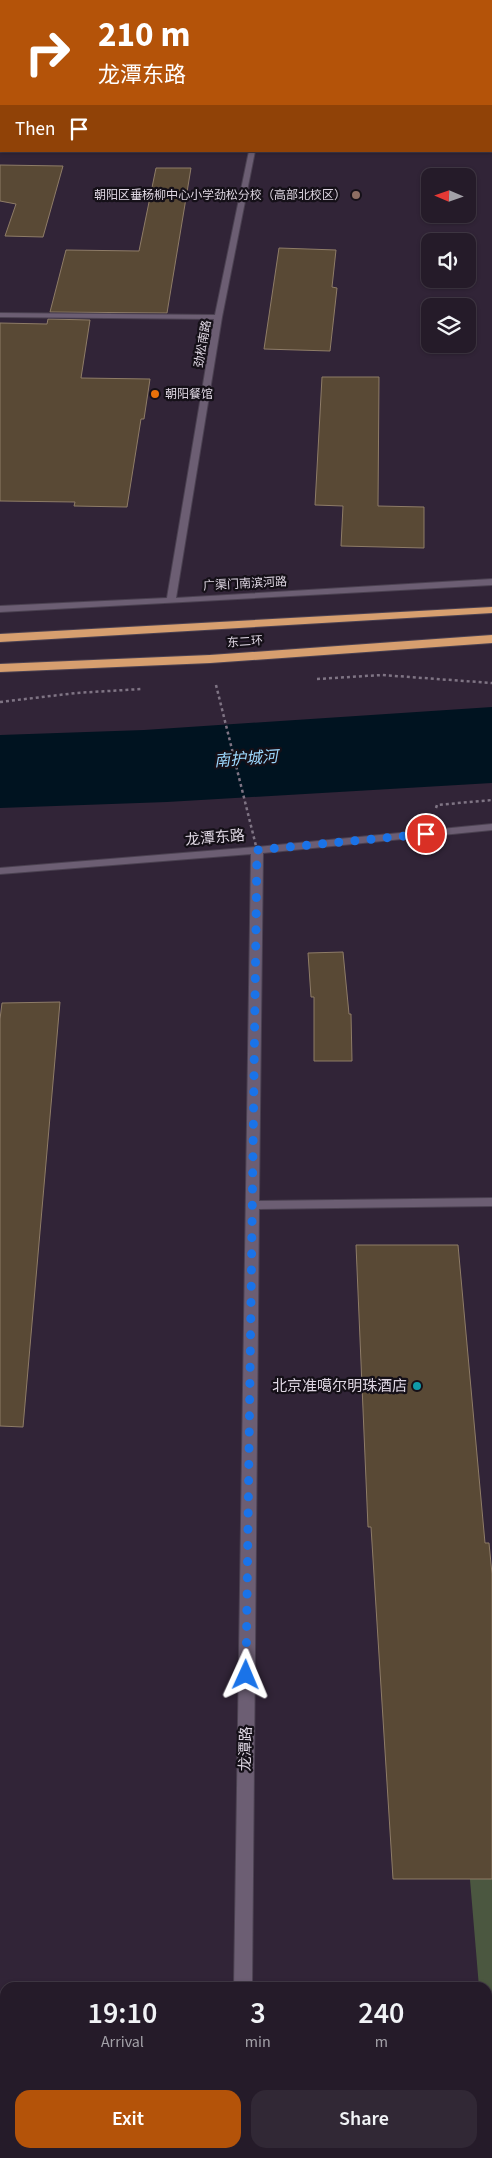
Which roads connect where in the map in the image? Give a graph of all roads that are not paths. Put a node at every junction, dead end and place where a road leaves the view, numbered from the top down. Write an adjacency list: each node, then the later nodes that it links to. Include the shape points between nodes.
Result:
1 (252, 152): 3 (street, 劲松南路)
2 (0, 315): 3 (street)
3 (218, 318): 5 (street, 劲松南路)
4 (492, 582): 5 (street, 广渠门南滨河路)
5 (171, 601): 7 (street, 广渠门南滨河路)
6 (492, 605): 9 (highway)
7 (0, 609)
8 (492, 610): 9 (highway, 东二环)
9 (463, 611): 10 (highway, 东二环)
10 (0, 638)
11 (492, 639): 12 (highway, 东二环, via 210,659)
12 (0, 668)
13 (492, 827): 14 (street, 龙潭东路)
14 (257, 850): 15 (street, 龙潭东路); 17 (street, 龙潭路)
15 (0, 871)
16 (492, 1202): 17 (street)
17 (252, 1206): 18 (street, 龙潭路)
18 (243, 1982)

